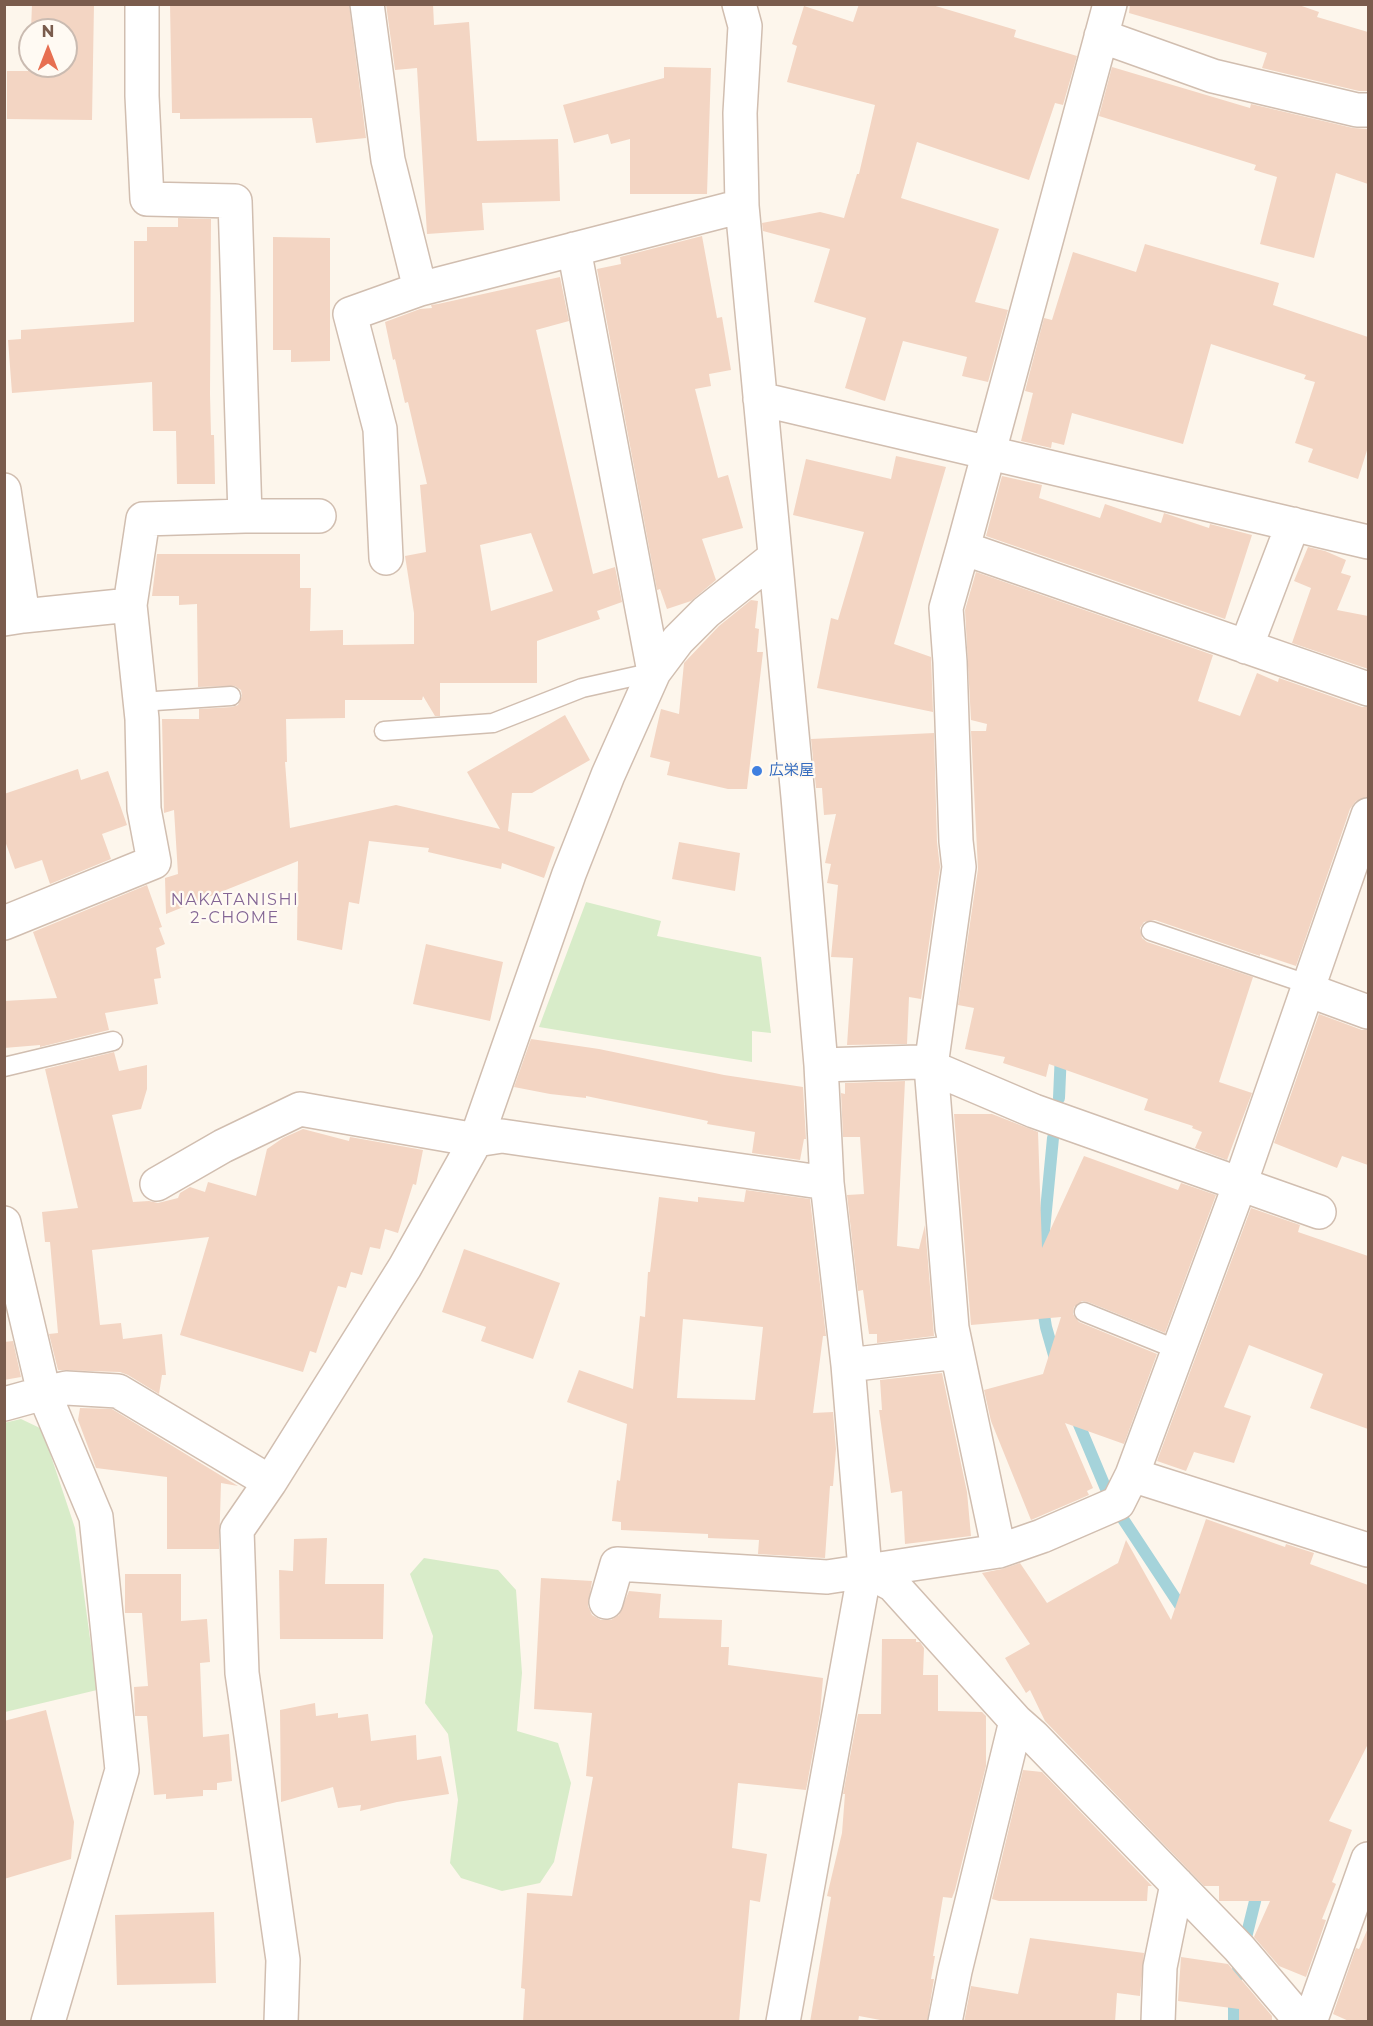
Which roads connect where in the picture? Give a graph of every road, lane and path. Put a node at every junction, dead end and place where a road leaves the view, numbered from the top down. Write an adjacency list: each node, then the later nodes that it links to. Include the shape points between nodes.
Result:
1 (141, 4): 13 (street, via 147,199 235,201)
2 (367, 4): 9 (street, via 388,160)
3 (1110, 4): 5 (street)
4 (746, 12): 7 (street, via 740,113)
5 (1101, 36): 6 (street, via 1213,76); 11 (street)
6 (1368, 110)
7 (742, 206): 8 (street); 10 (street)
8 (574, 249): 9 (street); 23 (street)
9 (420, 289): 19 (street, via 350,314 380,429)
10 (760, 399): 11 (street); 18 (street)
11 (988, 454): 15 (street); 17 (street)
12 (4, 490): 21 (street)
13 (245, 516): 14 (street); 20 (street, via 143,519)
14 (320, 516)
15 (1293, 524): 16 (street); 22 (street)
16 (1368, 542)
17 (963, 548): 22 (street); 35 (street, via 946,608 959,867)
18 (775, 557): 23 (street, via 705,612); 34 (street)
19 (386, 558)
20 (130, 605): 21 (street); 26 (street)
21 (14, 617)
22 (1246, 647): 24 (street)
23 (654, 672): 27 (lane, via 582,687 493,723); 37 (street, via 569,874)
24 (1368, 689)
25 (231, 696): 26 (lane)
26 (140, 702): 29 (street, via 144,809 154,862)
27 (384, 731)
28 (1368, 815): 31 (street)
29 (4, 923)
30 (1151, 931): 31 (lane)
31 (1309, 987): 32 (street); 40 (street)
32 (1368, 1012)
33 (113, 1041): 36 (lane)
34 (821, 1065): 35 (street, via 919,1062); 38 (street)
35 (932, 1066): 40 (street, via 1034,1111); 45 (street)
36 (4, 1067)
37 (476, 1140): 38 (street, via 502,1136); 39 (street, via 300,1108); 50 (street, via 405,1267)
38 (827, 1183): 46 (street)
39 (157, 1184)
40 (1240, 1184): 41 (street); 44 (street)
41 (1319, 1212)
42 (4, 1223): 47 (street)
43 (1084, 1312): 44 (lane)
44 (1178, 1350): 49 (street)
45 (957, 1352): 46 (street); 52 (street)
46 (848, 1365): 53 (street)
47 (44, 1393): 48 (street); 50 (street, via 66,1388 118,1391); 58 (street, via 96,1517 122,1770)
48 (4, 1404)
49 (1132, 1475): 51 (street); 52 (street, via 1118,1503)
50 (270, 1482): 59 (street, via 237,1530 242,1673 283,1960)
51 (1368, 1550)
52 (999, 1551): 53 (street)
53 (865, 1570): 54 (street, via 827,1577 617,1564); 55 (street, via 893,1585); 60 (street)
54 (606, 1602)
55 (1016, 1721): 57 (street); 61 (street)
56 (1368, 1859): 64 (street)
57 (1177, 1884): 62 (street, via 1160,1967); 63 (street)
58 (48, 2022)
59 (281, 2022)
60 (783, 2022)
61 (945, 2022)
62 (1158, 2022)
63 (1302, 2022)
64 (1310, 2022)

